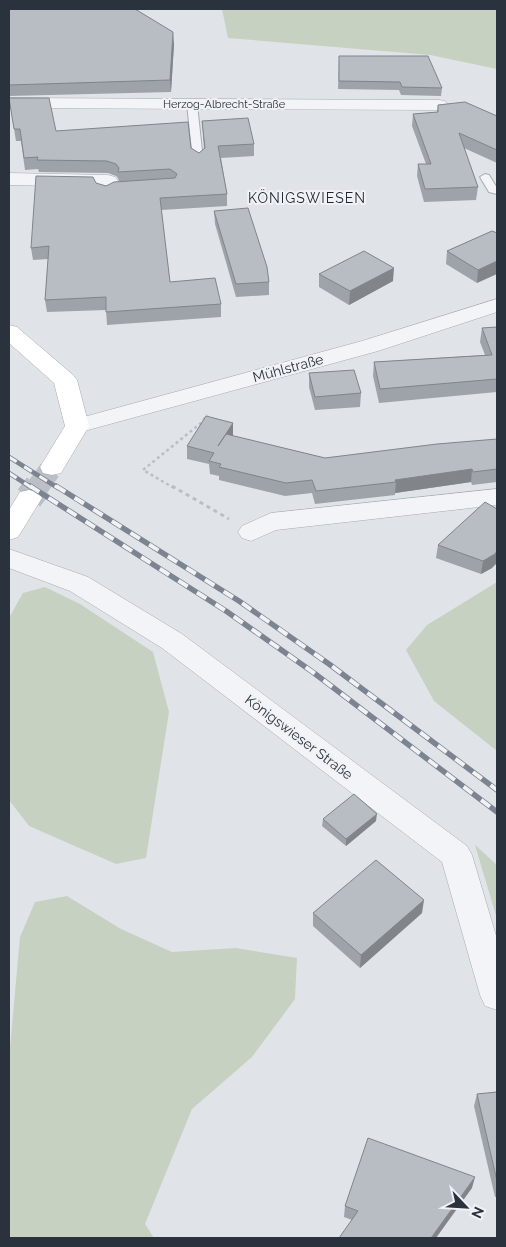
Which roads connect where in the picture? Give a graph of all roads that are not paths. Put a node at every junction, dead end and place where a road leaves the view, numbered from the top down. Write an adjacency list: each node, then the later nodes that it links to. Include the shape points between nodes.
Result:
1 (9, 104): 2 (street, Herzog-Albrecht-Straße)
2 (192, 104): 3 (street, Herzog-Albrecht-Straße); 4 (lane)
3 (439, 105)
4 (198, 160)
5 (485, 177): 8 (lane)
6 (9, 179): 7 (street, via 108,181)
7 (111, 190)
8 (497, 191)
9 (497, 305): 11 (street, Mühlstraße, via 370,346)
10 (9, 332): 11 (street, via 65,380)
11 (77, 426): 12 (street)
12 (52, 468)
13 (497, 497): 16 (street, via 271,522)
14 (30, 498): 15 (street)
15 (9, 531)
16 (251, 532)
17 (9, 558): 18 (street, Königswieser Straße, via 79,584 172,641 456,855)
18 (497, 995)

